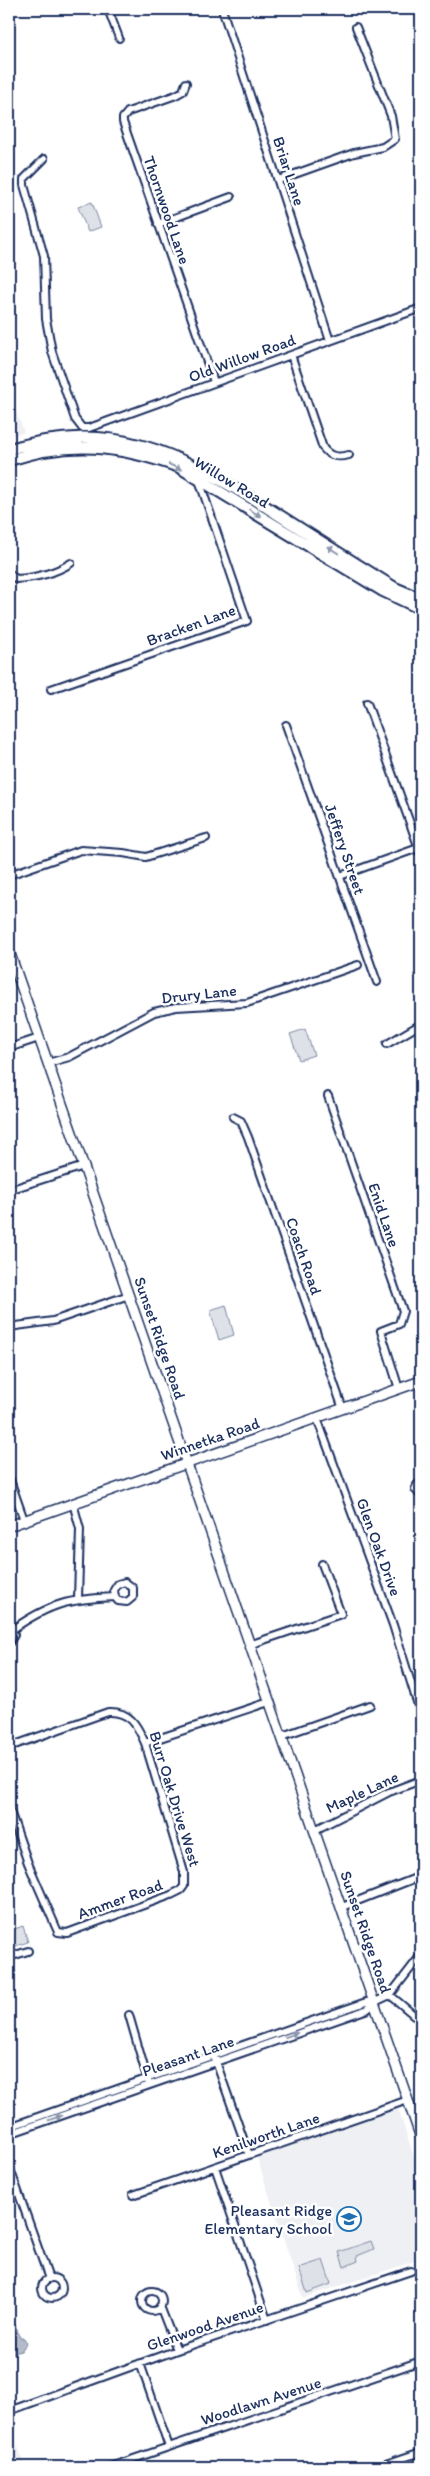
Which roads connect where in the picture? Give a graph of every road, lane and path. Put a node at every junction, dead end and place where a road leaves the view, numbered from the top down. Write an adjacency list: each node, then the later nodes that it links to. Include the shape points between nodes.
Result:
1 (108, 9): 4 (street)
2 (222, 9): 7 (street, Briar Lane)
3 (356, 27): 7 (street, via 390,116 395,139 384,147 354,153)
4 (119, 38)
5 (186, 83): 9 (street, Thornwood Lane, via 183,91 176,95 128,112 123,118 123,126)
6 (44, 159): 14 (street, via 24,179 24,185 44,256 46,319 52,352)
7 (278, 180): 11 (street, Briar Lane)
8 (231, 197): 9 (street)
9 (158, 224): 13 (street, Thornwood Lane)
10 (421, 308): 11 (street, Old Willow Road)
11 (330, 341): 12 (street, Old Willow Road)
12 (291, 355): 13 (street, Old Willow Road); 16 (street, via 323,448 334,457)
13 (214, 382): 14 (street, Old Willow Road)
14 (79, 433): 15 (main road, Willow Road); 18 (main road, Willow Road, via 159,450)
15 (9, 449)
16 (349, 455)
17 (9, 460): 18 (main road, Willow Road, one-way to 18, via 32,452 69,446 103,448 148,456)
18 (201, 474): 21 (main road, Willow Road, one-way to 18, via 395,588); 22 (main road, Willow Road, one-way to 22, via 384,591); 23 (street, Bracken Lane, via 247,621)
19 (71, 563): 20 (street, via 60,570 26,579 16,579)
20 (9, 573)
21 (421, 599)
22 (421, 609)
23 (51, 689)
24 (367, 703): 27 (street)
25 (286, 725): 29 (street, Jeffery Street)
26 (206, 838): 28 (street, via 146,857 82,850)
27 (421, 850): 29 (street)
28 (9, 874)
29 (340, 876): 33 (street, Jeffery Street)
30 (9, 951): 32 (street, Sunset Ridge Road)
31 (358, 965): 38 (street, Drury Lane, via 247,1003 176,1007 154,1012 70,1057)
32 (11, 967): 35 (street, Sunset Ridge Road)
33 (377, 982)
34 (421, 1024): 36 (street)
35 (39, 1038): 37 (street); 38 (street, Sunset Ridge Road)
36 (387, 1044)
37 (9, 1048)
38 (48, 1064): 41 (street, Sunset Ridge Road)
39 (328, 1096): 46 (street, Enid Lane, via 403,1311 399,1324 381,1331)
40 (233, 1117): 47 (street, Coach Road, via 241,1121 248,1137)
41 (84, 1166): 42 (street); 43 (street, Sunset Ridge Road)
42 (9, 1190)
43 (129, 1295): 44 (street, via 52,1321); 49 (street, Sunset Ridge Road)
44 (9, 1327)
45 (421, 1381): 46 (street, Winnetka Road)
46 (399, 1389): 47 (street, Winnetka Road)
47 (343, 1409): 48 (street, Winnetka Road)
48 (317, 1418): 49 (street, Winnetka Road); 64 (street, Glen Oak Drive, via 393,1625)
49 (187, 1464): 53 (street, Winnetka Road); 61 (street, Sunset Ridge Road)
50 (9, 1477): 54 (street)
51 (421, 1482): 52 (street, via 415,1489)
52 (421, 1496)
53 (74, 1503): 54 (street, Winnetka Road); 58 (street, via 80,1529)
54 (24, 1520): 55 (street, Winnetka Road)
55 (9, 1526)
56 (322, 1564): 61 (street, via 341,1614)
57 (115, 1597): 58 (street)
58 (78, 1599): 59 (street, via 53,1605)
59 (11, 1628): 60 (street, via 14,1637)
60 (9, 1643)
61 (249, 1645): 62 (street, Sunset Ridge Road)
62 (269, 1702): 65 (street, Sunset Ridge Road); 66 (street)
63 (370, 1706): 65 (street)
64 (421, 1714)
65 (282, 1736): 70 (street, Sunset Ridge Road)
66 (145, 1743): 67 (street, Burr Oak Drive West, via 137,1725 128,1716 108,1712); 72 (street, Burr Oak Drive West)
67 (9, 1747)
68 (421, 1780): 70 (street, Maple Lane, via 389,1792)
69 (9, 1808): 72 (street, Ammer Road, via 28,1863 58,1932 67,1933 171,1895 181,1890)
70 (315, 1830): 73 (street, Sunset Ridge Road)
71 (421, 1876): 73 (street)
72 (185, 1880)
73 (342, 1907): 78 (street, Sunset Ridge Road)
74 (28, 1951): 76 (street)
75 (421, 1955): 77 (street, Pleasant Lane)
76 (9, 1957)
77 (390, 1995): 78 (street, Pleasant Lane); 83 (street)
78 (375, 2002): 79 (street, Pleasant Lane); 82 (street, Pleasant Lane, via 368,2009); 89 (street, Sunset Ridge Road)
79 (345, 2009): 81 (street, Pleasant Lane); 82 (street)
80 (129, 2015): 87 (street)
81 (324, 2016): 84 (street); 85 (street, Pleasant Lane)
82 (347, 2016): 84 (street, Pleasant Lane)
83 (421, 2022)
84 (326, 2023): 85 (street, Pleasant Lane, one-way to 84)
85 (274, 2037): 86 (street, Pleasant Lane)
86 (214, 2058): 87 (street, Pleasant Lane); 93 (street)
87 (148, 2082): 88 (street, Pleasant Lane)
88 (128, 2089): 90 (street, Pleasant Lane); 91 (street, Pleasant Lane, one-way to 88)
89 (408, 2100): 92 (street, Sunset Ridge Road); 93 (street, Kenilworth Lane)
90 (9, 2127)
91 (9, 2134)
92 (421, 2138)
93 (249, 2155): 95 (street, Kenilworth Lane)
94 (9, 2166): 98 (street)
95 (215, 2167): 96 (street, Kenilworth Lane); 100 (street)
96 (134, 2195)
97 (411, 2270): 100 (street, Glenwood Avenue)
98 (49, 2278)
99 (160, 2306): 101 (street)
100 (268, 2320): 101 (street, Glenwood Avenue)
101 (177, 2350): 103 (street, Glenwood Avenue)
102 (421, 2361): 105 (street, Woodlawn Avenue)
103 (140, 2363): 104 (street, Glenwood Avenue); 105 (street)
104 (9, 2410)
105 (170, 2447): 107 (street, Woodlawn Avenue)
106 (421, 2452): 108 (street)
107 (110, 2467)
108 (377, 2467)

